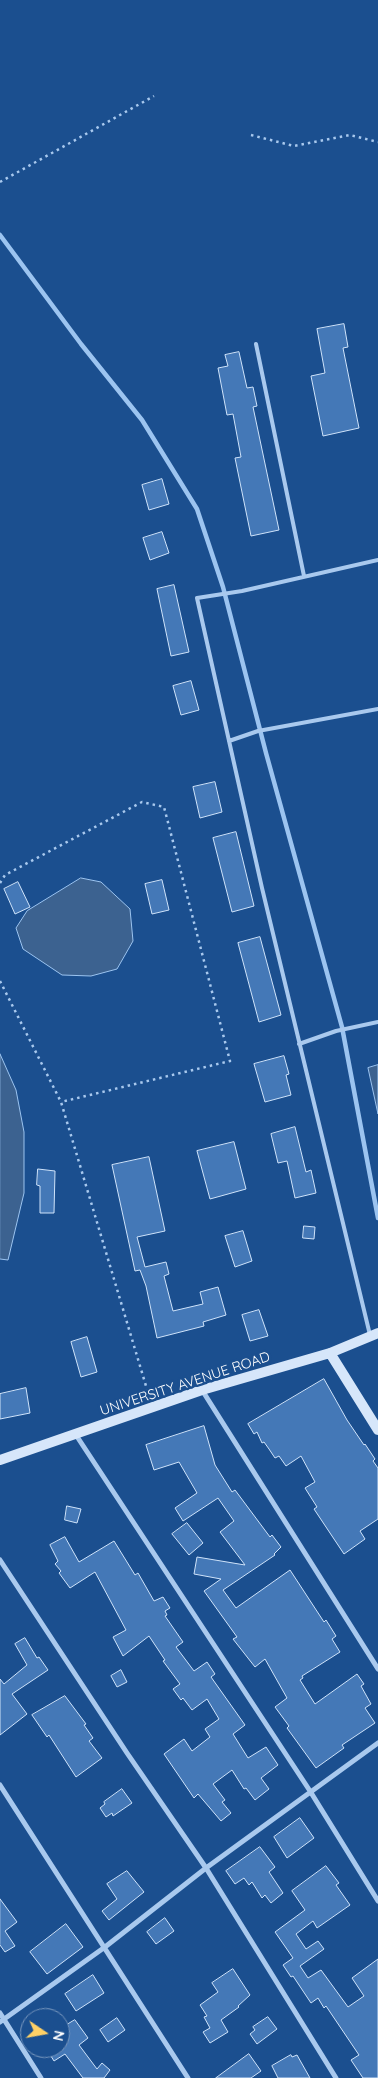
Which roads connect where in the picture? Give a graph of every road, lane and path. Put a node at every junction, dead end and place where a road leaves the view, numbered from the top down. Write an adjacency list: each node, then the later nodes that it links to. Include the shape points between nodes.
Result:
1 (154, 96): 4 (path)
2 (251, 135): 3 (path, via 294,146 350,135)
3 (378, 142)
4 (0, 182)
5 (256, 344): 7 (lane)
6 (378, 560): 7 (lane)
7 (304, 576): 9 (lane, via 197,598)
8 (378, 709): 9 (lane, via 258,731)
9 (229, 741): 14 (lane)
10 (0, 883): 15 (path, via 5,875 142,802 164,807 230,1061)
11 (0, 981): 12 (path)
12 (1, 985): 15 (path)
13 (378, 1022): 14 (lane, via 336,1031)
14 (299, 1044): 16 (lane)
15 (61, 1102): 19 (path)
16 (374, 1334): 17 (main road, UNIVERSITY AVENUE ROAD)
17 (330, 1353): 18 (main road, UNIVERSITY AVENUE ROAD); 20 (main road)
18 (202, 1390): 19 (main road, UNIVERSITY AVENUE ROAD); 24 (street)
19 (152, 1408): 21 (main road, UNIVERSITY AVENUE ROAD)
20 (378, 1430)
21 (76, 1435): 22 (main road, UNIVERSITY AVENUE ROAD); 27 (street)
22 (0, 1460)
23 (0, 1560): 28 (street)
24 (378, 1669)
25 (378, 1743): 27 (street)
26 (0, 1785): 30 (street)
27 (310, 1791): 28 (street); 29 (street)
28 (206, 1868): 30 (street); 35 (street)
29 (378, 1900)
30 (105, 1947): 32 (street); 34 (street)
31 (0, 2013): 32 (street)
32 (2, 2021): 33 (street)
33 (41, 2078)
34 (188, 2078)
35 (336, 2078)

